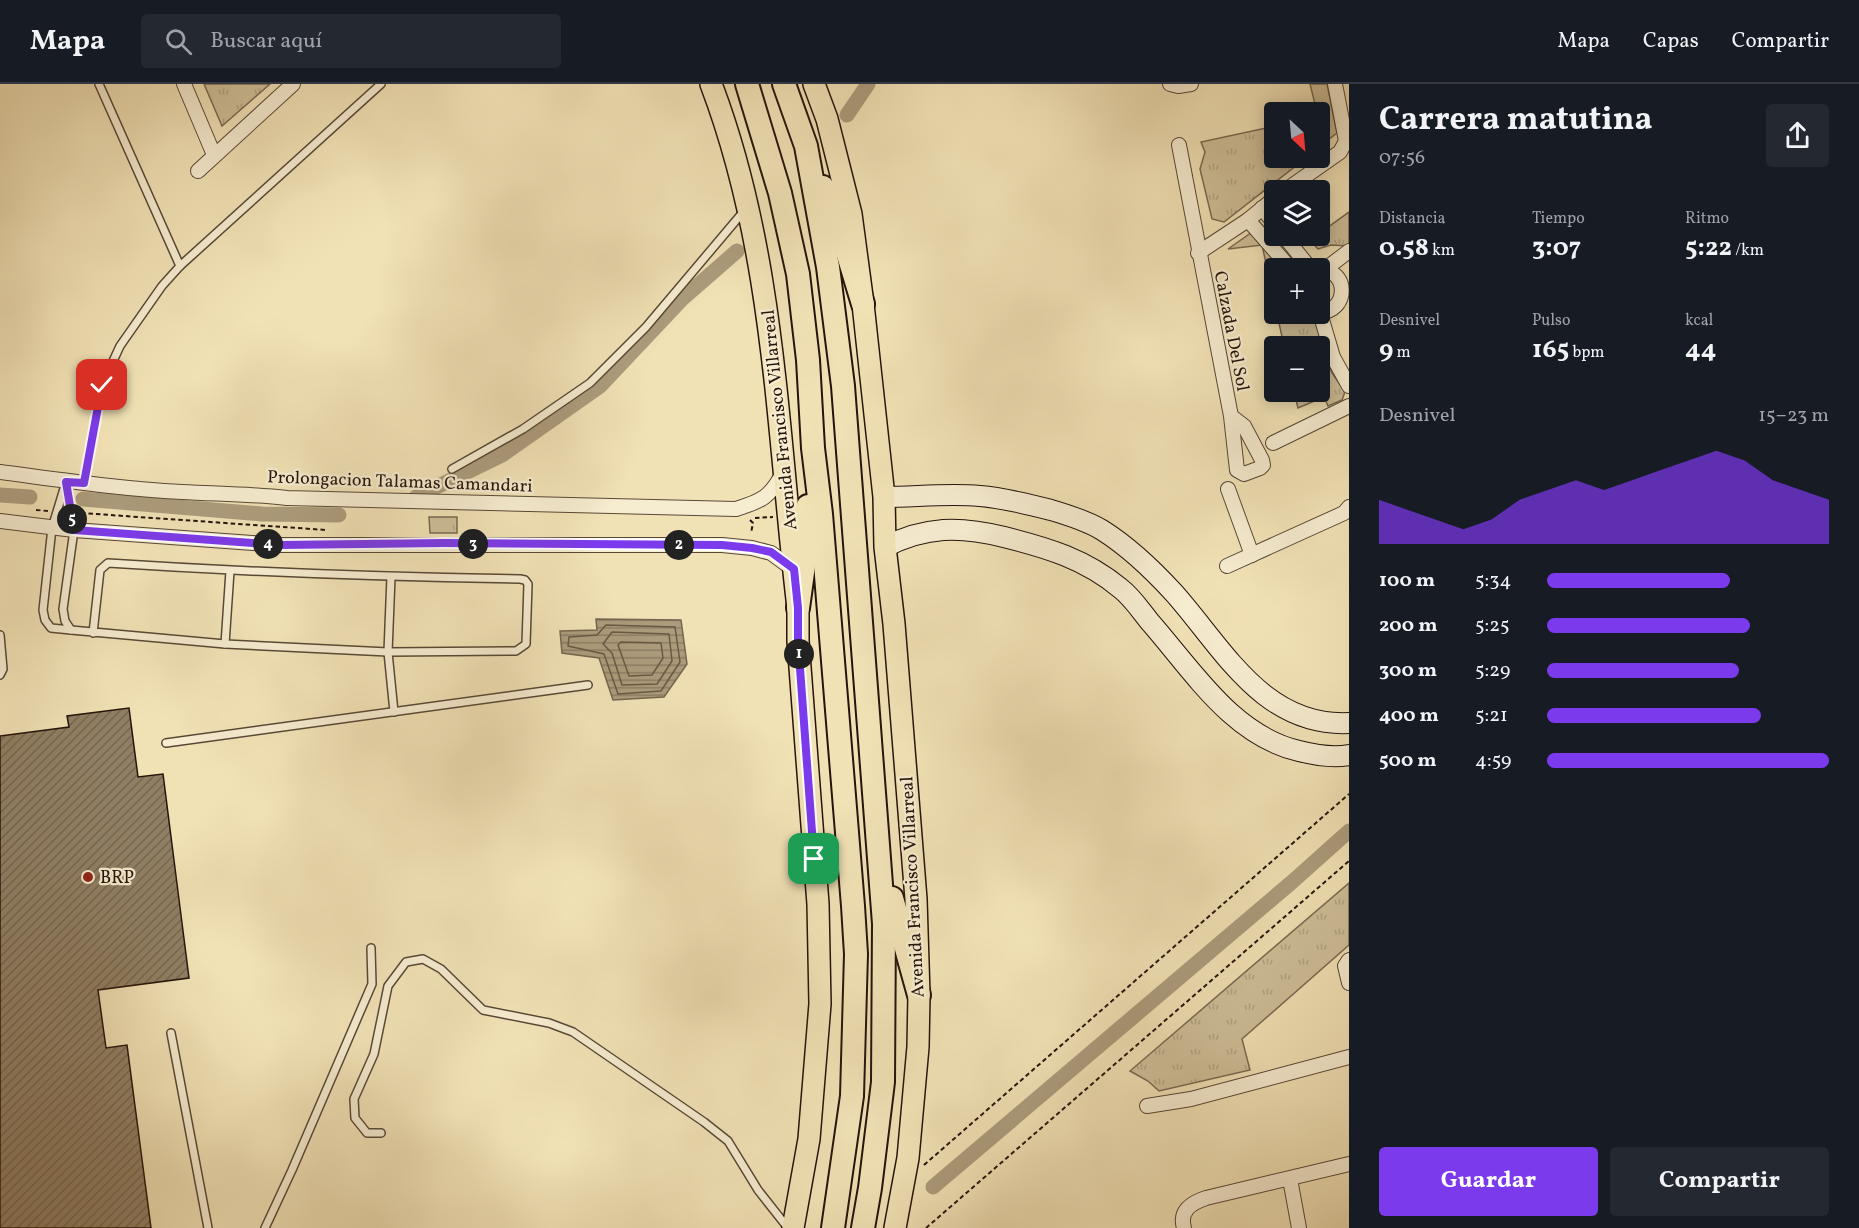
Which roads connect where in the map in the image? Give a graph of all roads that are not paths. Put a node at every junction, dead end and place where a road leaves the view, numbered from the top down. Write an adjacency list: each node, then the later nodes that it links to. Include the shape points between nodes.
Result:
1 (99, 84): 27 (lane)
2 (184, 84): 14 (street)
3 (293, 84): 14 (street)
4 (381, 84): 27 (lane)
5 (711, 84): 17 (main road, Avenida Francisco Villarreal)
6 (747, 84): 37 (highway, Avenida Francisco Villarreal, via 780,193 798,274)
7 (784, 84): 13 (highway, Avenida Francisco Villarreal)
8 (814, 84): 30 (main road, Avenida Francisco Villarreal, via 851,214)
9 (1170, 84): 10 (street)
10 (1191, 84)
11 (1335, 84): 16 (street, via 1346,131 1345,145)
12 (1179, 145): 23 (street, Calzada Del Sol)
13 (806, 146): 30 (highway, via 845,245); 67 (highway, Avenida Francisco Villarreal, via 828,267 843,386)
14 (214, 155): 15 (street)
15 (198, 171)
16 (1300, 180)
17 (748, 206): 38 (lane, via 646,327 590,383 523,429); 39 (main road, Avenida Francisco Villarreal, via 766,299)
18 (1262, 208): 19 (street); 20 (street, Calzada Del Sol)
19 (1264, 210)
20 (1248, 220): 23 (street, Calzada Del Sol); 24 (street)
21 (1292, 246): 25 (street)
22 (1349, 251): 26 (street)
23 (1198, 253): 35 (street, Calzada Del Sol)
24 (1281, 258)
25 (1302, 258)
26 (1330, 264)
27 (180, 266): 42 (lane, via 120,346 102,385)
28 (1344, 274): 29 (street)
29 (1347, 291): 31 (street, via 1339,305)
30 (863, 304): 44 (main road, Avenida Francisco Villarreal)
31 (1330, 311)
32 (1323, 324): 33 (street, via 1333,357)
33 (1349, 386)
34 (1349, 406): 36 (street)
35 (1231, 416)
36 (1273, 443)
37 (813, 448): 55 (highway); 84 (highway, Avenida Francisco Villarreal, via 856,954 852,1096)
38 (452, 469)
39 (784, 471): 42 (street, Prolongacion Talamas Camandari, via 773,490 760,501 736,509 287,498); 52 (main road, Avenida Francisco Villarreal)
40 (0, 472): 41 (street, Prolongacion Talamas Camandari)
41 (66, 482): 42 (street, Prolongacion Talamas Camandari); 47 (lane); 48 (lane)
42 (84, 483)
43 (1228, 489): 50 (street)
44 (884, 497): 49 (main road, Avenida Francisco Villarreal); 64 (main road, via 978,496 1022,502 1100,529 1155,573 1256,689 1300,715)
45 (1347, 511): 50 (street)
46 (1, 522): 47 (street)
47 (52, 528): 48 (street); 56 (lane, via 43,610 51,628)
48 (74, 530): 52 (street, via 281,545 722,545 771,552); 56 (lane, via 63,609)
49 (885, 547): 66 (main road, via 929,530 954,529 997,535 1079,560 1123,590 1240,723 1286,748); 73 (main road, Avenida Francisco Villarreal, via 910,814)
50 (1252, 555): 51 (street)
51 (1227, 566)
52 (794, 569): 55 (main road, Avenida Francisco Villarreal)
53 (230, 571): 54 (lane); 57 (lane, via 108,564 100,570); 59 (lane)
54 (391, 577): 60 (lane); 60 (lane, via 525,580 528,602 526,644 516,651)
55 (798, 608): 83 (main road, Avenida Francisco Villarreal, via 818,904 820,1004 809,1139)
56 (71, 630): 57 (lane)
57 (93, 633): 59 (lane)
58 (0, 635): 61 (lane)
59 (225, 644): 60 (lane)
60 (388, 652): 63 (lane)
61 (0, 675)
62 (588, 685): 63 (lane)
63 (394, 712): 65 (lane)
64 (1349, 723)
65 (166, 743)
66 (1349, 755)
67 (875, 826): 73 (highway); 85 (highway, Avenida Francisco Villarreal, via 884,924 883,1082)
68 (371, 948): 71 (lane)
69 (1349, 960): 70 (street, via 1345,966)
70 (1349, 983)
71 (372, 984): 72 (lane); 81 (lane)
72 (388, 986): 77 (lane, via 374,1054 354,1099 355,1118 367,1133); 82 (lane, via 406,962 423,959 441,969 483,1010 549,1023 573,1032 728,1141)
73 (919, 995): 86 (main road, Avenida Francisco Villarreal, via 908,1158)
74 (171, 1033): 80 (lane)
75 (1349, 1057): 76 (street, via 1191,1099)
76 (1147, 1106)
77 (381, 1133)
78 (1349, 1164): 79 (street)
79 (1290, 1179): 87 (street, via 1194,1202 1184,1215); 88 (street)
80 (208, 1228)
81 (265, 1228)
82 (788, 1228)
83 (794, 1228)
84 (833, 1228)
85 (863, 1228)
86 (895, 1228)
87 (1184, 1228)
88 (1299, 1228)

